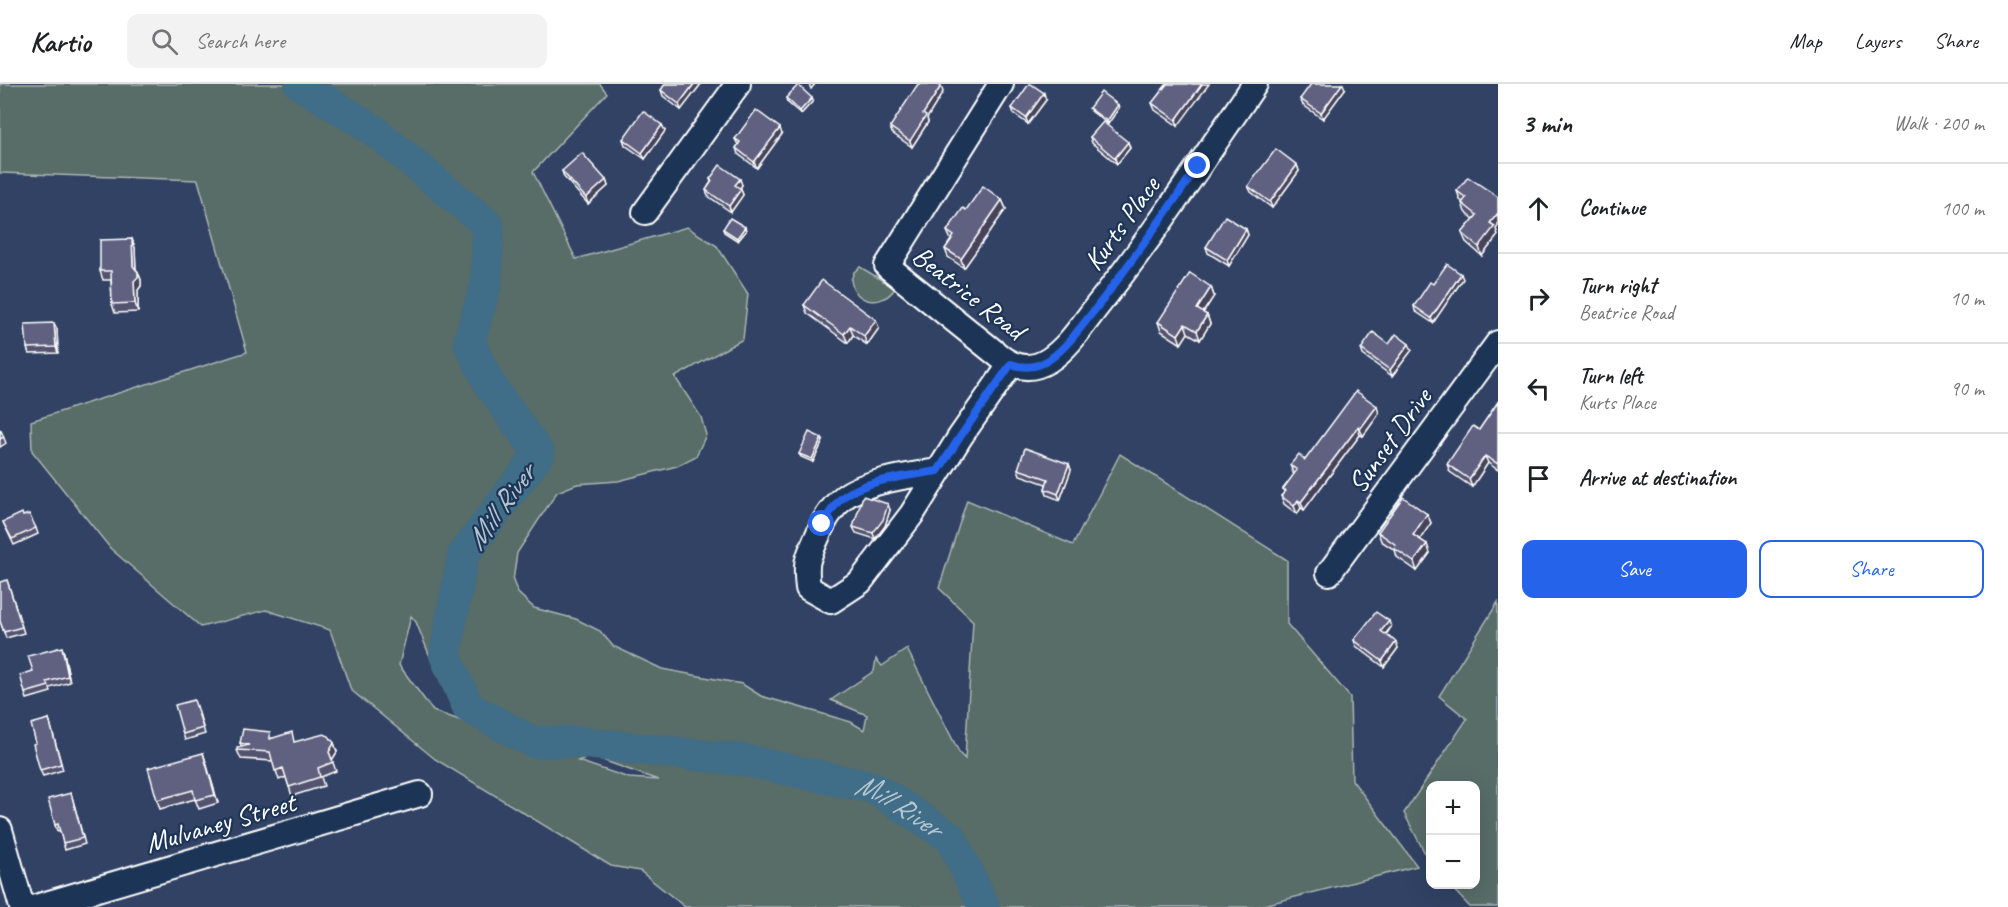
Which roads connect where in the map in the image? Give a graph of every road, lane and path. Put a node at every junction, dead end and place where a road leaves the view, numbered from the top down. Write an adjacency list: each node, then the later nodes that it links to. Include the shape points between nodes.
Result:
1 (738, 84): 4 (street)
2 (1001, 84): 7 (street, Beatrice Road, via 887,266)
3 (1255, 84): 6 (street, Kurts Place, via 1113,287 1069,341)
4 (645, 212)
5 (1498, 343): 9 (street, Sunset Drive)
6 (1048, 360): 7 (street, Beatrice Road, via 1031,367)
7 (1011, 364): 8 (street)
8 (938, 471): 8 (street, via 912,514 860,582 831,601 808,588 806,562 822,524 842,498 890,479)
9 (1329, 573)
10 (420, 794): 13 (street, Mulvaney Street)
11 (0, 830): 12 (street)
12 (22, 907)
13 (36, 907)

